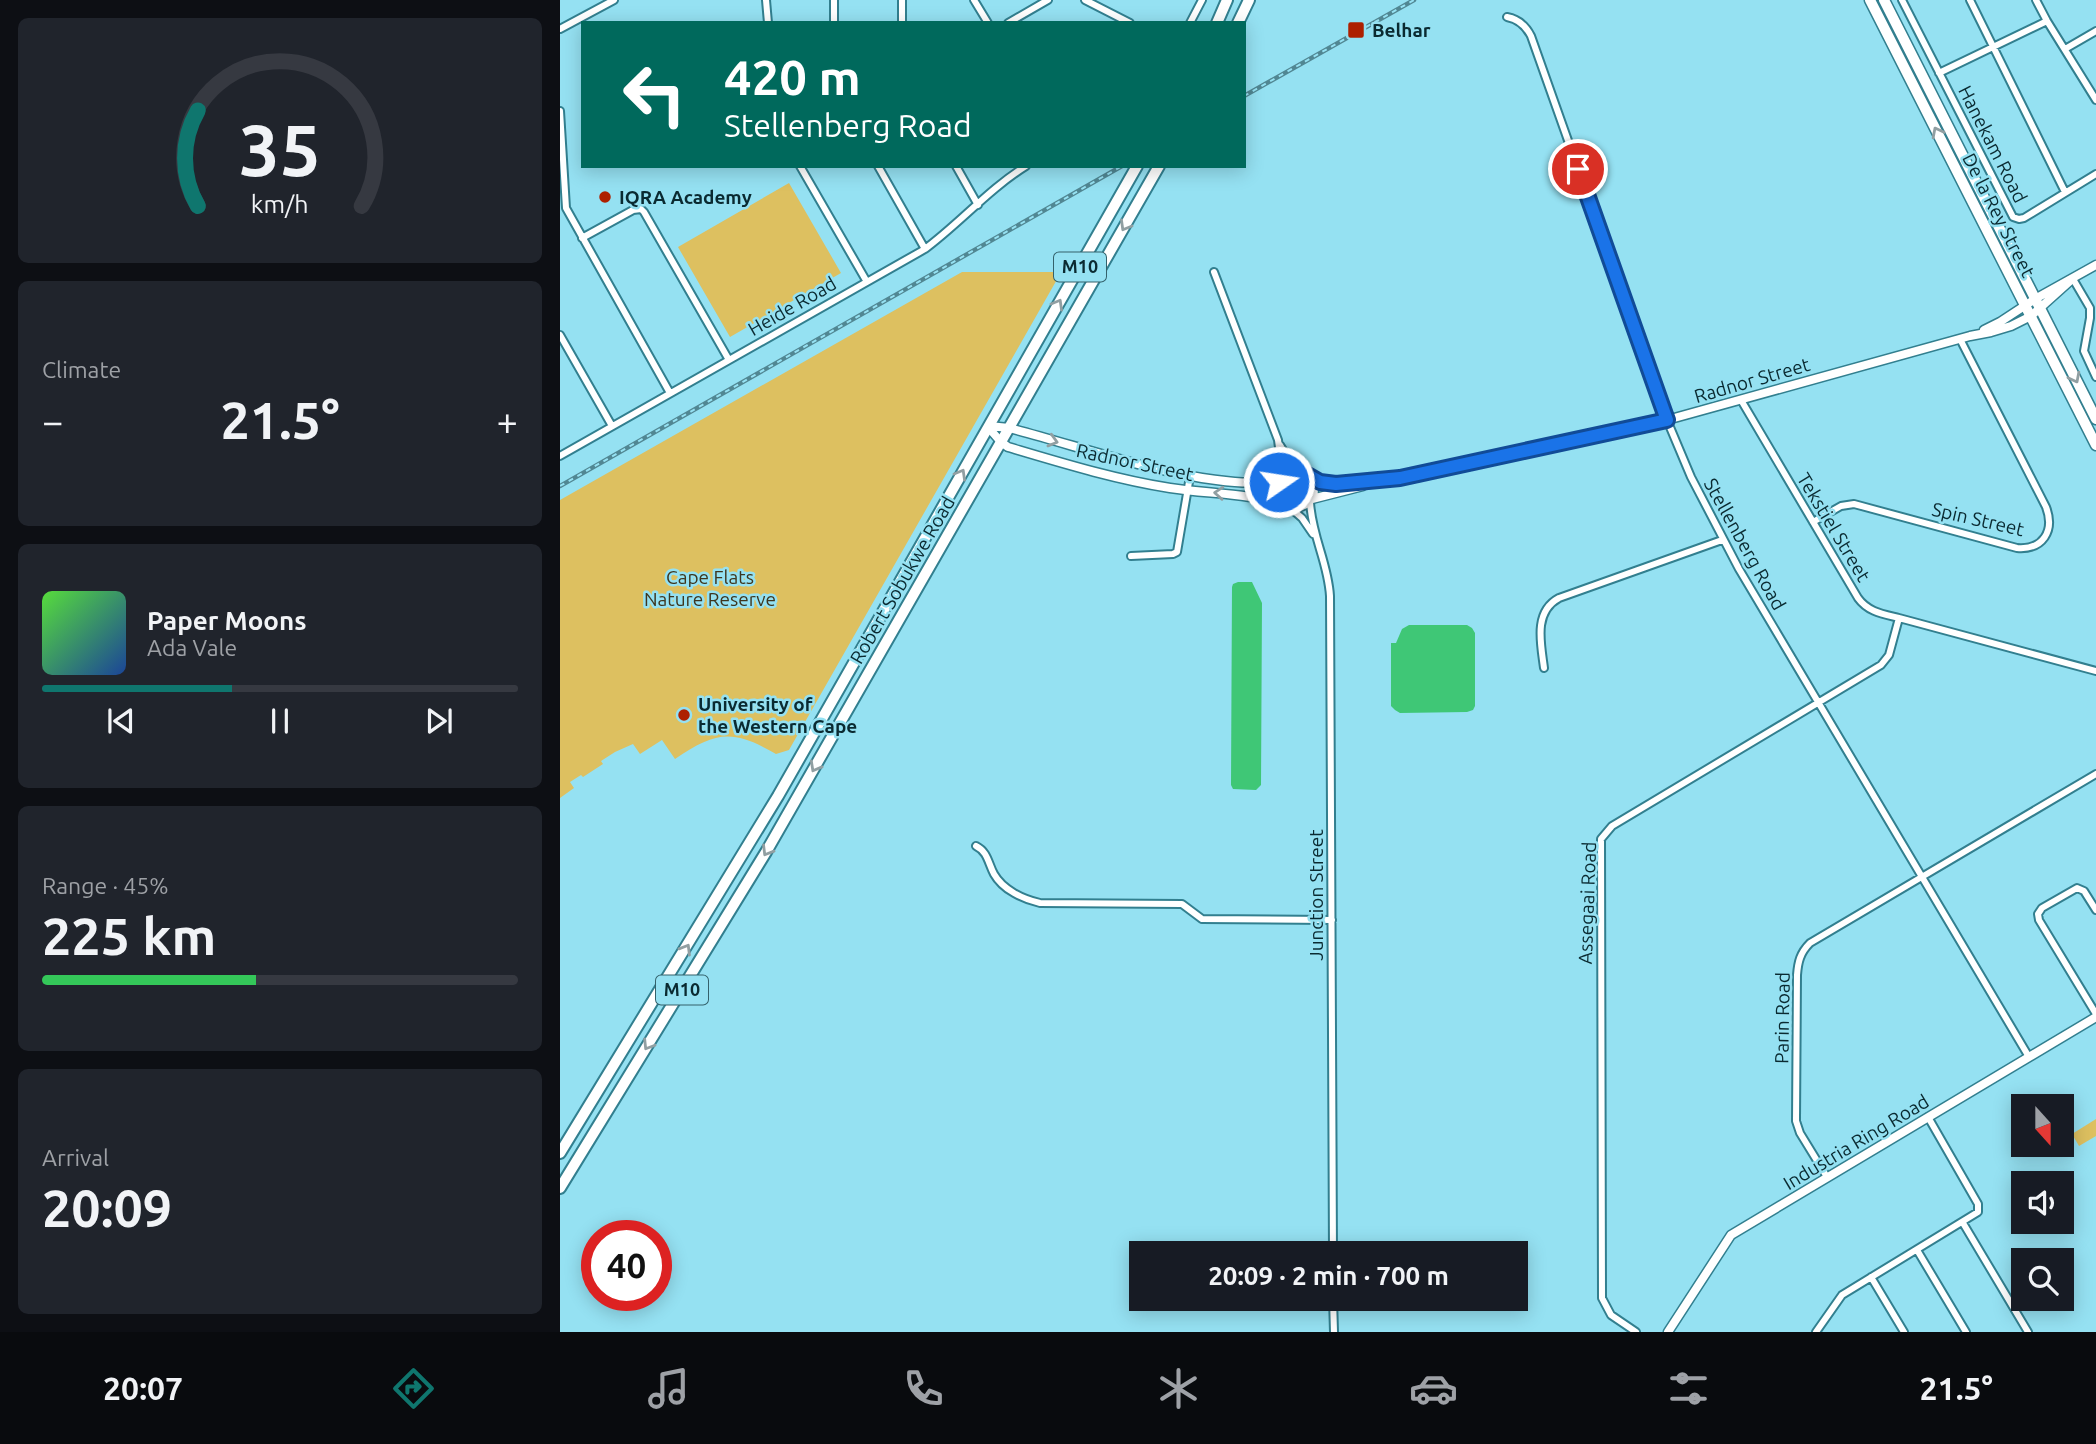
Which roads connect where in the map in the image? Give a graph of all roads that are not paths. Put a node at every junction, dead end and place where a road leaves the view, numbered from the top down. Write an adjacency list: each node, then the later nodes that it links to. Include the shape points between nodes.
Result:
1 (614, 0): 27 (street)
2 (766, 0): 18 (street)
3 (834, 0): 19 (street)
4 (902, 0): 20 (street)
5 (974, 0): 21 (street)
6 (1048, 0): 22 (street)
7 (1085, 0): 17 (street)
8 (1202, 0): 23 (street)
9 (1227, 0): 24 (main road)
10 (1249, 0): 25 (main road)
11 (1870, 0): 51 (main road, De la Rey Street, one-way to 11)
12 (1884, 0): 50 (main road, De la Rey Street)
13 (1902, 0): 31 (street, Hanekam Road)
14 (1970, 0): 29 (street)
15 (2036, 0): 26 (street)
16 (1507, 17): 62 (street, Stellenberg Road, via 1531,36)
17 (1115, 19)
18 (768, 21)
19 (834, 21)
20 (902, 21)
21 (987, 21)
22 (1011, 21)
23 (1191, 21)
24 (1218, 21)
25 (1239, 21)
26 (2047, 21): 29 (street); 30 (street)
27 (560, 29)
28 (2096, 31): 30 (street)
29 (1994, 47): 31 (street); 42 (street)
30 (2065, 49): 32 (street)
31 (1940, 73): 42 (street, Hanekam Road, via 2013,217 2024,218)
32 (2096, 100)
33 (560, 111): 34 (street)
34 (561, 139): 44 (street, via 566,208)
35 (801, 168): 49 (street)
36 (879, 168): 45 (street)
37 (957, 168): 43 (street)
38 (1023, 168): 43 (street, Heide Road)
39 (1136, 168): 64 (main road, Robert Sobukwe Road / M10, one-way to 39)
40 (1158, 168): 65 (main road, Robert Sobukwe Road / M10, one-way to 65)
41 (2096, 174): 42 (street, Hanekam Road)
42 (2065, 192)
43 (978, 205): 45 (street, Heide Road)
44 (582, 238): 57 (street, via 641,209); 59 (street)
45 (925, 249): 49 (street, Heide Road)
46 (2096, 265): 48 (street)
47 (1214, 272): 66 (street)
48 (2072, 280): 50 (street, Radnor Street); 52 (street, Radnor Street); 58 (street, via 2090,307 2084,351)
49 (867, 282): 57 (street, Heide Road)
50 (2035, 299): 51 (street, Radnor Street); 52 (main road, De la Rey Street)
51 (2025, 305): 53 (main road, De la Rey Street); 55 (street, Radnor Street)
52 (2040, 309): 53 (street, Radnor Street); 61 (main road, De la Rey Street, one-way to 61)
53 (2031, 316): 55 (street, Radnor Street); 68 (main road, De la Rey Street)
54 (560, 335): 63 (street)
55 (1970, 336): 56 (street, Radnor Street)
56 (1960, 339): 60 (street, Radnor Street); 79 (street, Spin Street, via 2046,507 2050,522 2046,536 2033,547 2017,548 1854,504)
57 (729, 360): 59 (street, Heide Road)
58 (2096, 377)
59 (670, 393): 63 (street, Heide Road)
60 (1741, 400): 62 (street, Radnor Street); 79 (street, Tekstiel Street)
61 (2096, 419)
62 (1667, 420): 75 (street, Radnor Street); 81 (street, Stellenberg Road)
63 (612, 426): 70 (street, Heide Road)
64 (989, 426): 65 (street, Radnor Street); 67 (street, Radnor Street); 95 (main road, Robert Sobukwe Road / M10, one-way to 64, via 771,806)
65 (1009, 428): 67 (main road, Robert Sobukwe Road / M10); 69 (street, Radnor Street, one-way to 69)
66 (1278, 440): 72 (street, via 1288,458); 74 (street)
67 (1001, 442): 71 (street, Radnor Street); 97 (main road, Robert Sobukwe Road / M10, one-way to 97, via 766,852)
68 (2096, 445)
69 (1096, 453): 71 (street); 73 (street, Radnor Street)
70 (560, 456)
71 (1091, 472): 76 (street, Radnor Street)
72 (1307, 474): 74 (street, via 1294,471); 75 (street, Radnor Street, via 1328,484); 77 (street, via 1314,486)
73 (1189, 476): 74 (street, Radnor Street, via 1257,483); 76 (street)
74 (1283, 477): 78 (street, via 1278,492)
75 (1376, 482): 77 (street, Radnor Street)
76 (1187, 491): 78 (street, Radnor Street, one-way to 76, via 1256,497); 82 (street, via 1177,552)
77 (1311, 500): 78 (street, via 1301,507); 80 (street, Junction Street)
78 (1287, 505): 80 (street, Junction Street)
79 (1813, 522): 83 (street, Tekstiel Street, via 1861,602 1873,611)
80 (1315, 539): 91 (street, Junction Street, via 1330,596)
81 (1722, 540): 84 (street, via 1551,602 1541,621); 86 (street, Stellenberg Road)
82 (1130, 556)
83 (1899, 618): 85 (street, Tekstiel Street); 86 (street, Assegaai Road, via 1884,662)
84 (1544, 668)
85 (2096, 671)
86 (1818, 703): 89 (street, Stellenberg Road); 104 (street, Assegaai Road, via 1615,824 1601,839 1602,1298 1611,1315)
87 (2096, 774): 89 (street)
88 (976, 846): 91 (street, via 984,851 1001,883 1030,900 1184,904 1202,919)
89 (1923, 877): 93 (street, Stellenberg Road); 96 (street, Parin Road, via 1810,943 1798,964 1796,1121)
90 (2096, 910): 92 (street, via 2084,890 2077,888 2038,915)
91 (1332, 920): 99 (street, Junction Street)
92 (2096, 1016): 93 (street, Industria Ring Road)
93 (2029, 1057): 94 (street, Industria Ring Road)
94 (1928, 1117): 96 (street, Industria Ring Road); 98 (street, via 1979,1207 1977,1214)
95 (560, 1153)
96 (1827, 1177): 105 (street, Industria Ring Road, via 1731,1235)
97 (560, 1188)
98 (1963, 1223): 100 (street); 109 (street)
99 (1333, 1241)
100 (1917, 1250): 101 (street); 108 (street)
101 (1871, 1277): 106 (street, via 1838,1298); 107 (street)
102 (1333, 1311): 103 (street)
103 (1334, 1332)
104 (1636, 1332)
105 (1668, 1332)
106 (1816, 1332)
107 (1904, 1332)
108 (1965, 1332)
109 (2028, 1332)

